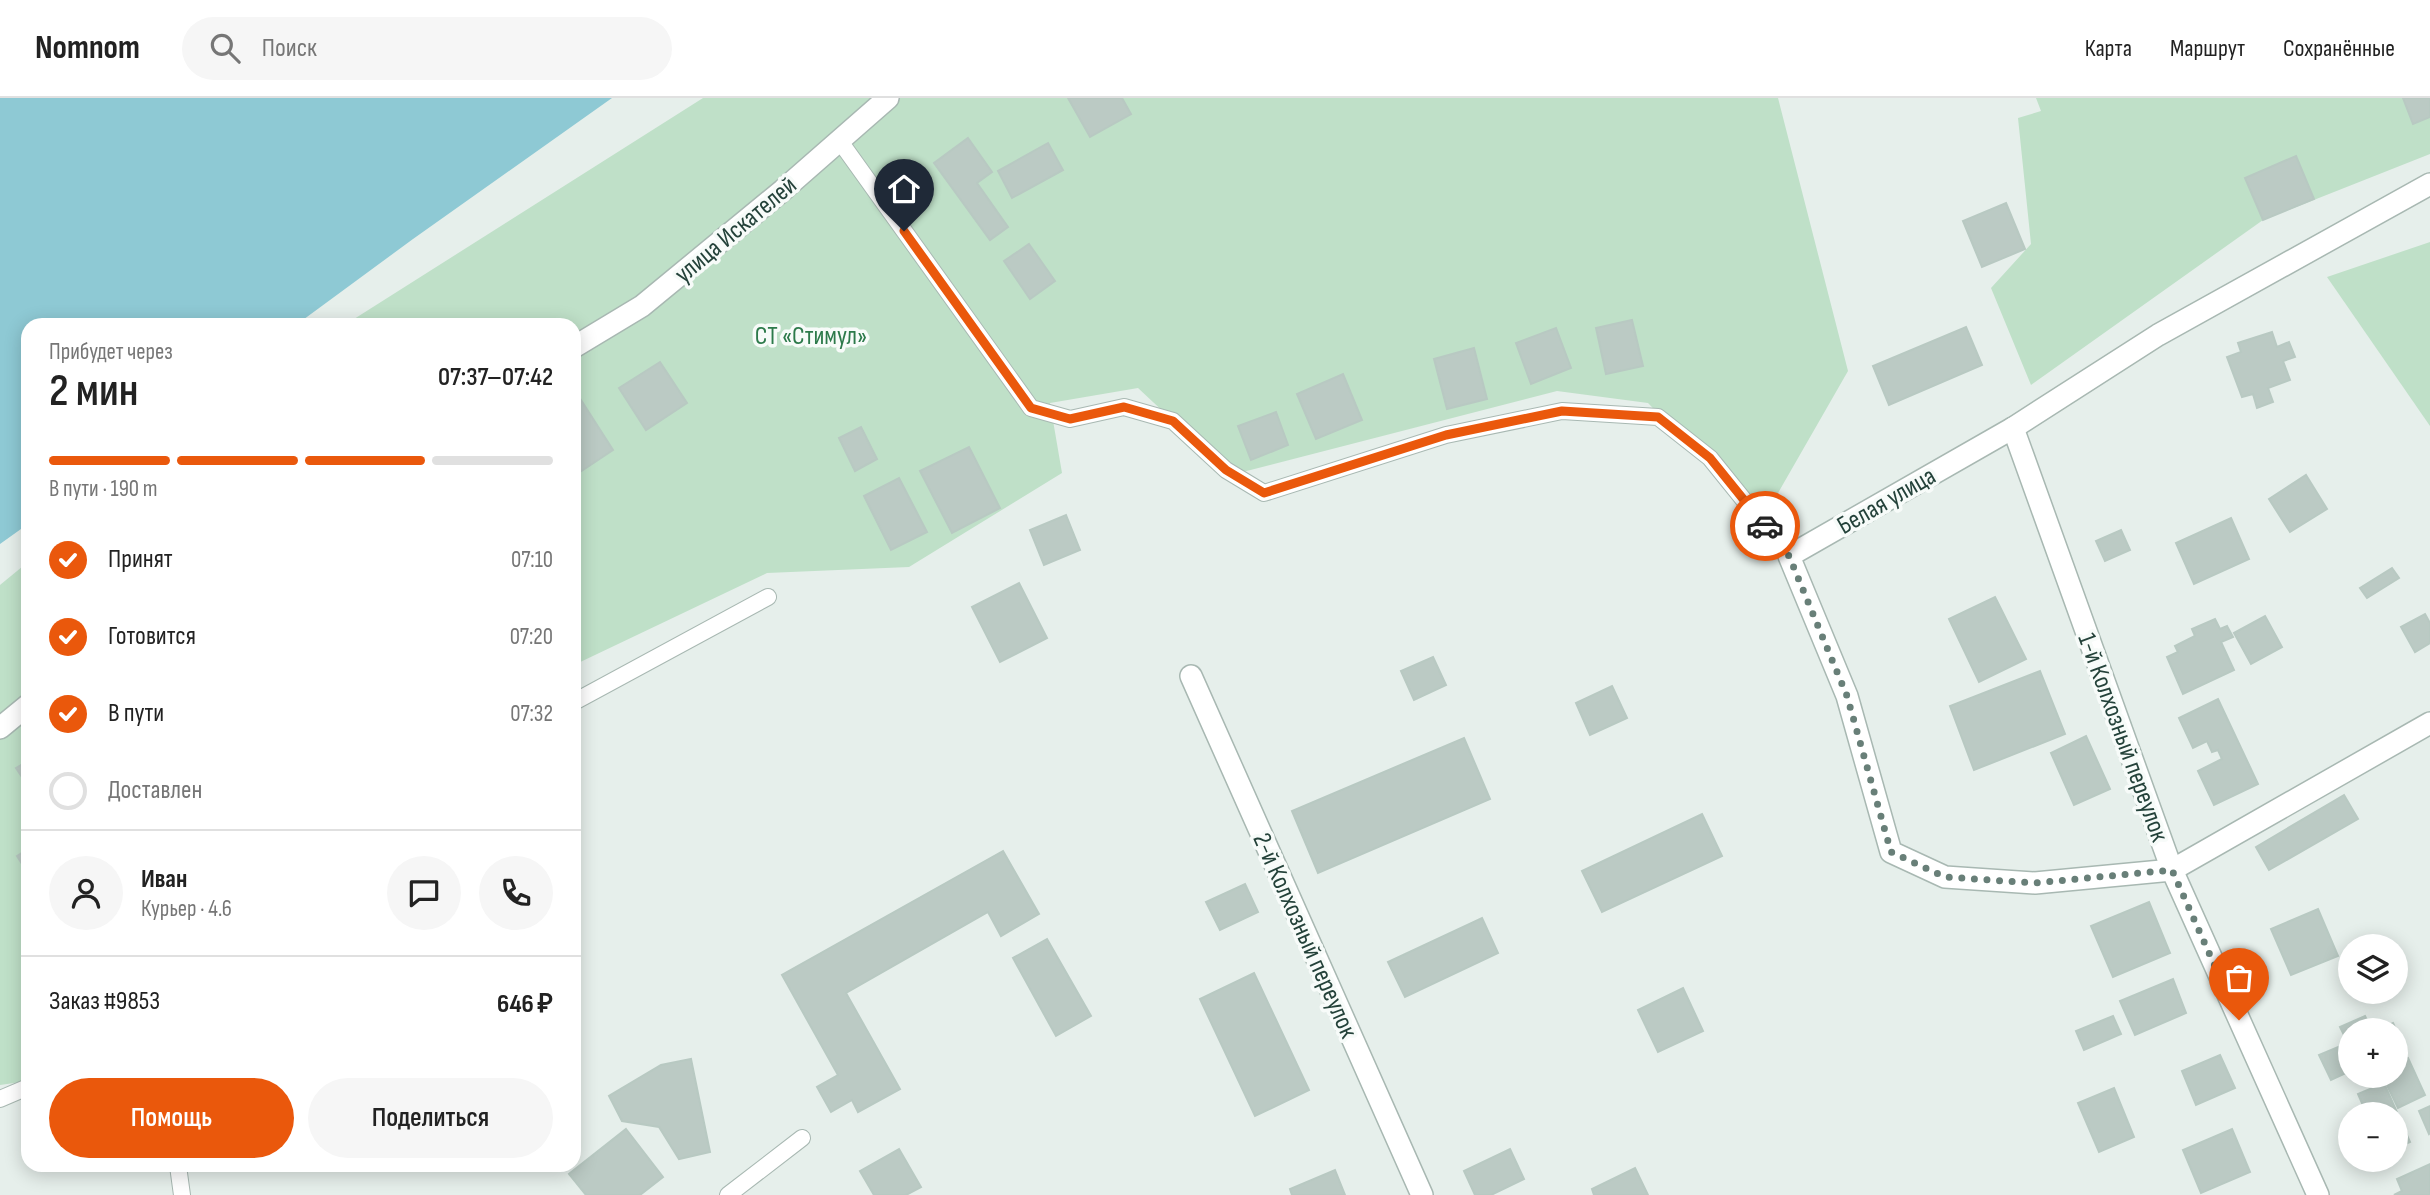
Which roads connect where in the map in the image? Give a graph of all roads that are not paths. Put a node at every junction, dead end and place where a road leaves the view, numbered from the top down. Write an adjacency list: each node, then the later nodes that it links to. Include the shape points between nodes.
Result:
1 (888, 98): 2 (street, улица Искателей)
2 (839, 140): 4 (street, улица Искателей, via 642,306); 6 (lane, via 1031,408 1070,419 1124,407 1173,421 1226,470 1264,493 1446,435 1562,411 1658,417 1710,458)
3 (2430, 184): 5 (street, Белая улица, via 2158,335)
4 (581, 343)
5 (2012, 428): 6 (street, Белая улица); 13 (street, 1-й Колхозный переулок)
6 (1789, 556): 13 (street, via 1847,696 1891,852 1945,877 2035,883)
7 (768, 597): 9 (lane)
8 (1191, 676): 20 (street, 2-й Колхозный переулок)
9 (581, 698)
10 (21, 711): 12 (street)
11 (2430, 723): 13 (street)
12 (0, 728)
13 (2172, 870): 21 (street, 1-й Колхозный переулок)
14 (21, 1090): 15 (lane)
15 (0, 1099)
16 (802, 1138): 19 (lane)
17 (179, 1172): 18 (lane)
18 (182, 1195)
19 (728, 1195)
20 (1422, 1195)
21 (2318, 1195)

